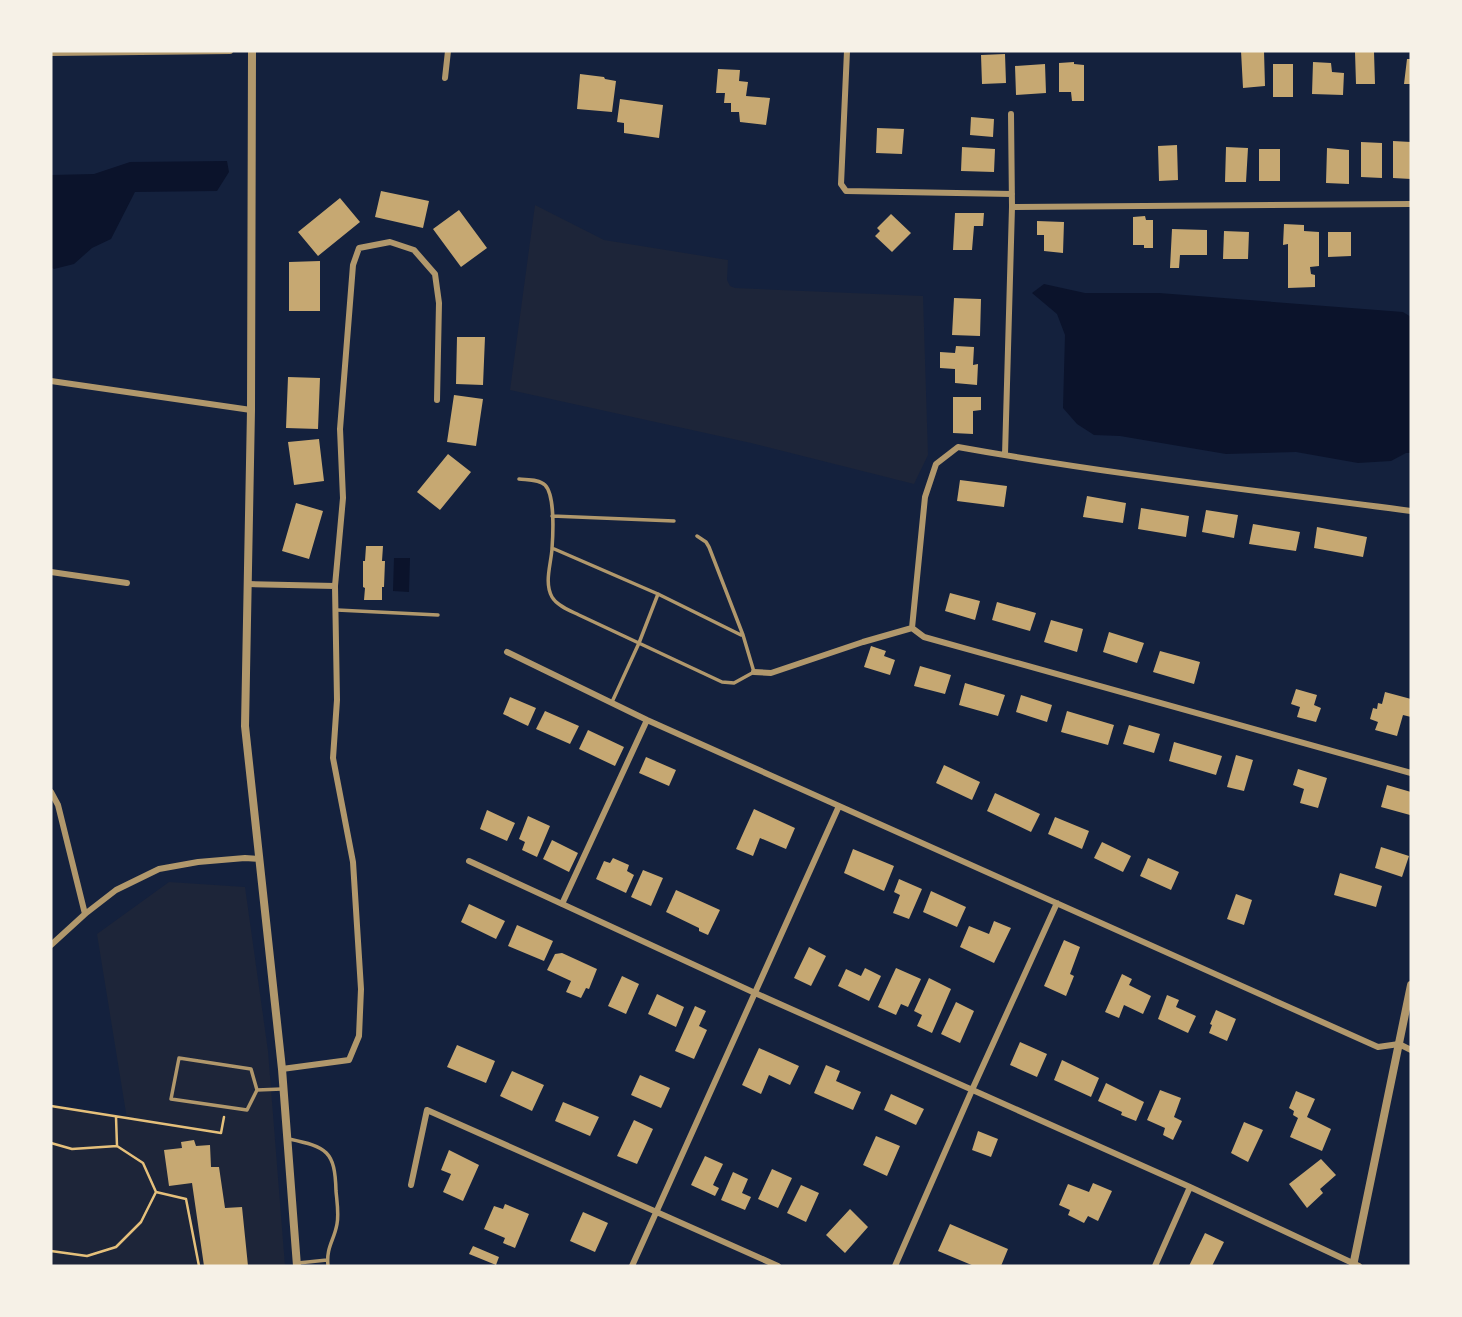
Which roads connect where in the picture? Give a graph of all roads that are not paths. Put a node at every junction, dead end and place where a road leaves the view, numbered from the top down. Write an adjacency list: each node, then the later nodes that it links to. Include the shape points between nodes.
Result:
1 (230, 51): 5 (street)
2 (252, 51): 13 (street)
3 (448, 51): 6 (street)
4 (848, 51): 8 (street, via 841,184 846,191)
5 (51, 54)
6 (445, 78)
7 (1011, 114): 8 (street)
8 (1012, 194): 10 (street)
9 (1411, 204): 10 (street)
10 (1012, 207): 14 (street)
11 (51, 381): 13 (street)
12 (437, 400): 24 (street, via 439,303 435,274 414,250 390,242 359,248 353,265 346,342 340,429 343,498)
13 (251, 410): 23 (street)
14 (1005, 455): 16 (street); 28 (street, via 958,447 936,464 925,497)
15 (519, 479): 17 (lane, via 545,485 552,498)
16 (1411, 511)
17 (552, 516): 18 (lane); 20 (lane)
18 (674, 521)
19 (697, 536): 29 (lane, via 709,547)
20 (552, 548): 25 (lane); 30 (lane, via 548,580 552,598)
21 (51, 572): 22 (street)
22 (127, 583)
23 (248, 584): 24 (street); 38 (street, via 245,726)
24 (335, 586): 26 (street)
25 (658, 594): 29 (lane); 30 (lane)
26 (335, 610): 27 (lane); 48 (street, via 338,674 333,758 353,863 361,989 359,1036 349,1060)
27 (438, 615)
28 (912, 628): 32 (street, via 771,673); 35 (street, via 924,637)
29 (743, 635): 32 (lane)
30 (639, 643): 32 (lane, via 722,682 734,683); 33 (lane)
31 (507, 652): 33 (street)
32 (754, 672)
33 (611, 702): 34 (street)
34 (647, 720): 37 (street); 41 (street)
35 (1411, 773)
36 (51, 792): 42 (street)
37 (839, 806): 40 (street); 45 (street)
38 (260, 859): 42 (street, via 159,869 116,890); 48 (street)
39 (470, 861): 41 (street)
40 (1057, 903): 46 (street, via 1378,1047); 51 (street)
41 (562, 904): 45 (street)
42 (85, 914): 43 (street)
43 (51, 945)
44 (1411, 985): 46 (street)
45 (755, 993): 51 (street); 55 (street)
46 (1399, 1044): 47 (street); 58 (street)
47 (1411, 1050)
48 (282, 1069): 49 (street)
49 (284, 1089): 50 (lane); 52 (street)
50 (257, 1090): 50 (lane, via 251,1069 178,1058 172,1099 247,1110)
51 (972, 1090): 54 (street); 62 (street)
52 (287, 1139): 56 (lane, via 307,1143 332,1158 337,1223); 57 (street)
53 (411, 1185): 55 (street, via 428,1110)
54 (1190, 1188): 58 (street); 63 (street)
55 (656, 1211): 60 (street); 61 (street)
56 (327, 1260): 57 (lane); 59 (lane)
57 (297, 1265)
58 (1355, 1265)
59 (328, 1266)
60 (632, 1266)
61 (778, 1266)
62 (895, 1266)
63 (1155, 1266)

